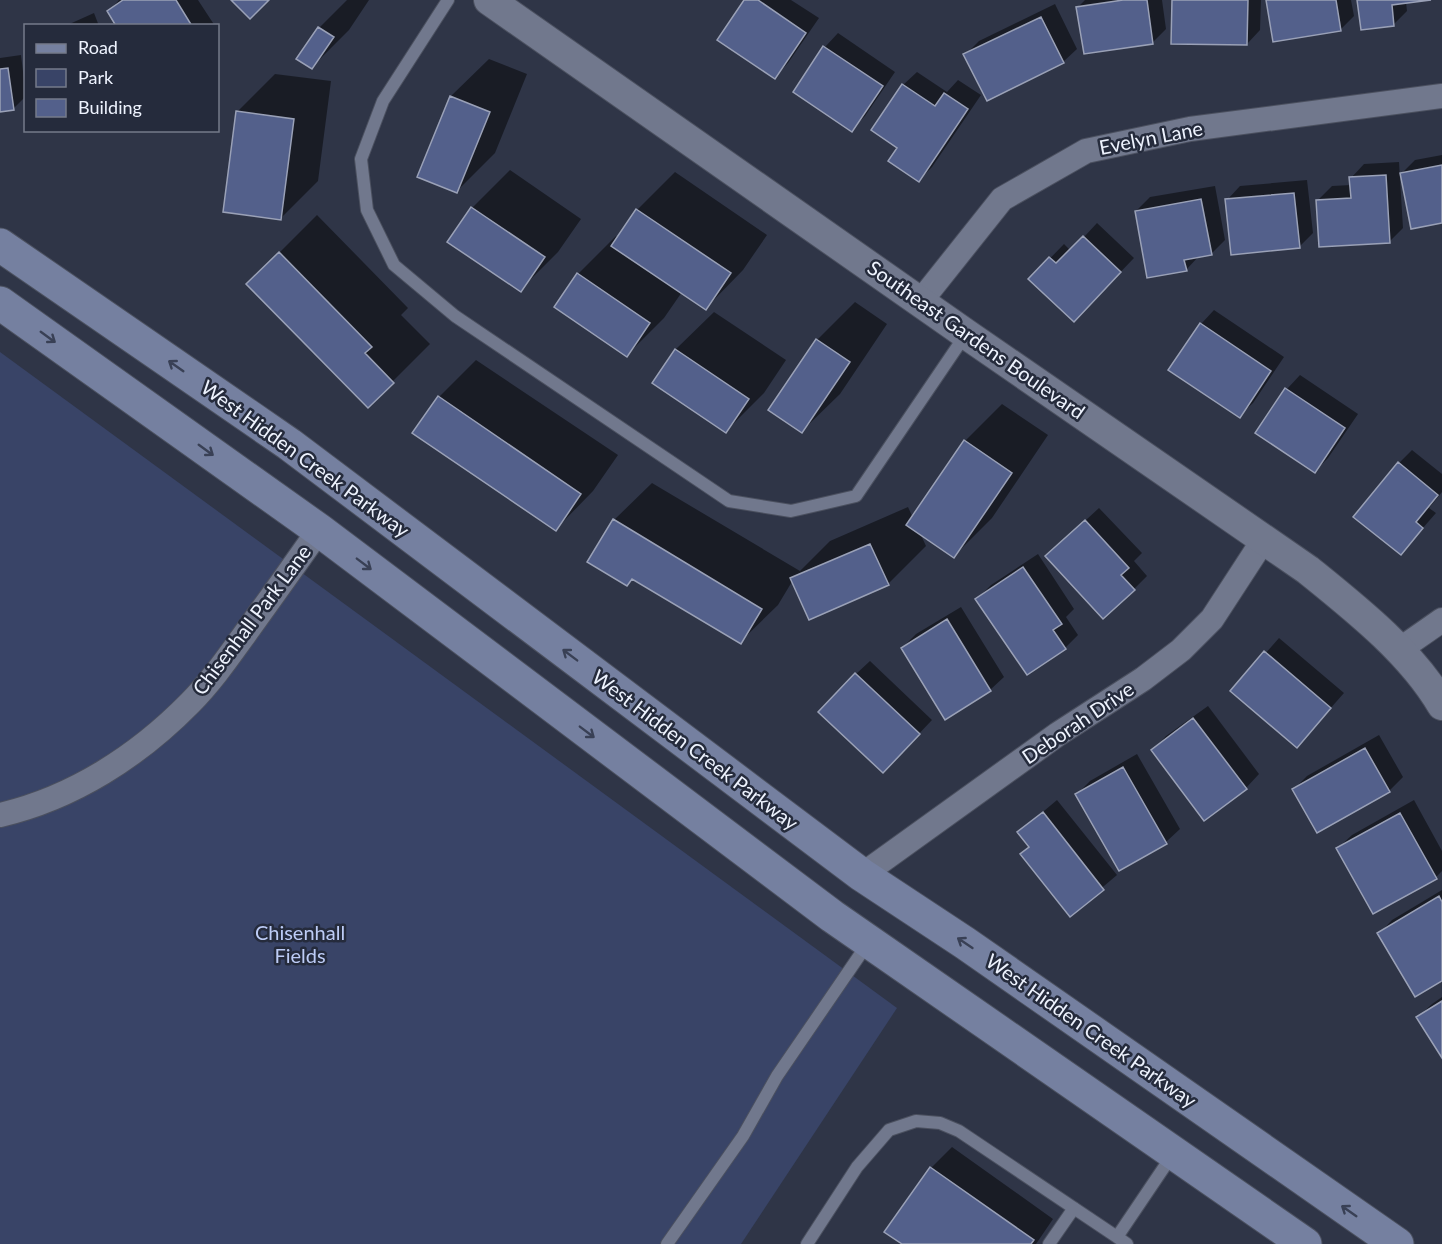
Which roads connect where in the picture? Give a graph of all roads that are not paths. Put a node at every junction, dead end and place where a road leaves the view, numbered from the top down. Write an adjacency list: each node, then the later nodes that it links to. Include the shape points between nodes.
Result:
1 (448, 0): 7 (lane, via 383,101 361,159 367,210 394,265 455,316 729,501 791,511 856,496)
2 (489, 0): 5 (street, Southeast Gardens Boulevard)
3 (1442, 96): 5 (street, Evelyn Lane, via 1190,129 1086,151 1002,199)
4 (0, 245): 8 (main road, West Hidden Creek Parkway, one-way to 4)
5 (920, 302): 7 (street, Southeast Gardens Boulevard)
6 (0, 303): 9 (main road, one-way to 9)
7 (966, 334): 10 (street, Southeast Gardens Boulevard)
8 (349, 489): 9 (main road); 15 (main road, West Hidden Creek Parkway, one-way to 8)
9 (319, 530): 14 (street, Chisenhall Park Lane, via 228,657 192,701 154,737 112,768 67,792); 16 (main road, one-way to 16)
10 (1264, 539): 12 (street, Southeast Gardens Boulevard, via 1350,604); 15 (street, Deborah Drive, via 1212,620 1181,650)
11 (1442, 620): 12 (street)
12 (1399, 650): 13 (street, Southeast Gardens Boulevard)
13 (1442, 705)
14 (0, 815)
15 (862, 875): 24 (main road, West Hidden Creek Parkway, one-way to 15)
16 (869, 942): 17 (main road); 21 (lane, via 777,1076 743,1136)
17 (1173, 1153): 19 (lane); 23 (main road)
18 (1074, 1208): 19 (lane); 20 (lane, via 959,1131 940,1123 916,1121 889,1130 857,1167); 22 (lane)
19 (1122, 1241)
20 (810, 1243)
21 (667, 1244)
22 (1049, 1244)
23 (1305, 1244)
24 (1397, 1244)

